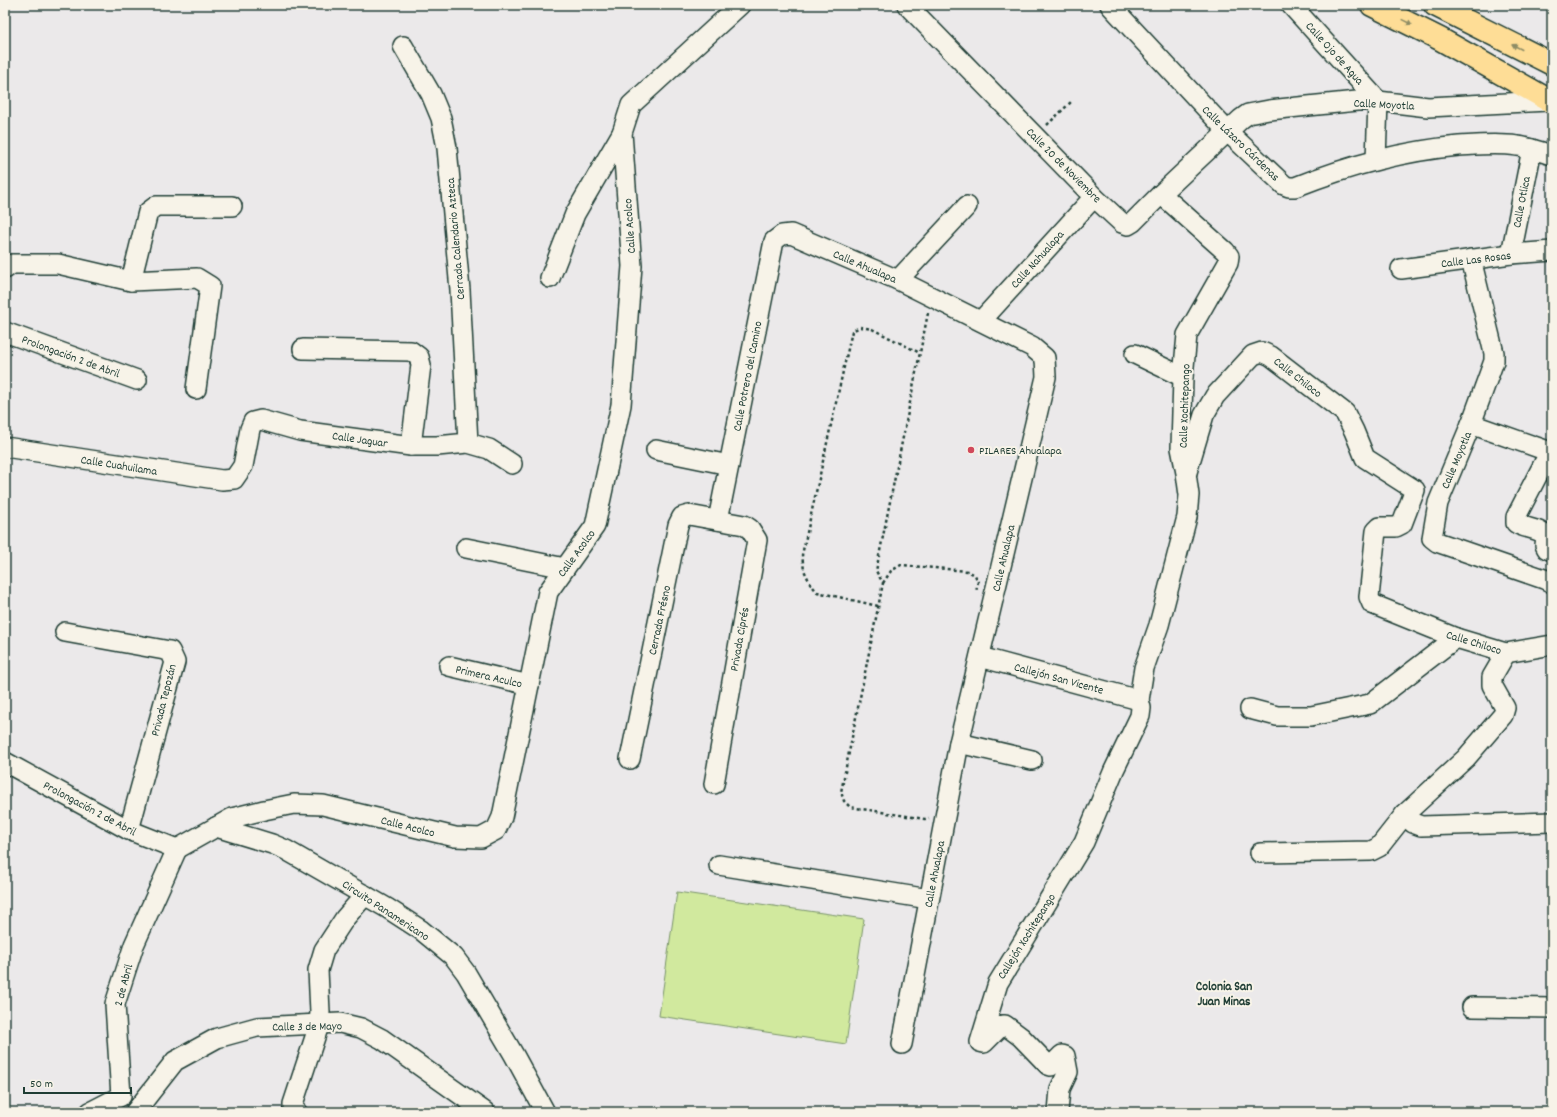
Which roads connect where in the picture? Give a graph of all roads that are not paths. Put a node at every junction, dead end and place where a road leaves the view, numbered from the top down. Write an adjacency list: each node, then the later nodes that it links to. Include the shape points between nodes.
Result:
1 (740, 5): 12 (street, Calle Acolco, via 632,105)
2 (907, 5): 16 (street, Calle 20 de Noviembre)
3 (1110, 5): 11 (street, Calle Lázaro Cárdenas)
4 (1291, 5): 9 (street, Calle Ojo de Agua)
5 (1372, 5): 10 (main road, one-way to 10, via 1440,39)
6 (1435, 5): 8 (main road, one-way to 6)
7 (403, 46): 36 (street, Cerrada Calendario Azteca, via 431,94 441,118 447,148 460,290)
8 (1552, 64)
9 (1378, 101): 10 (street, Calle Moyotla, via 1428,107); 11 (street, Calle Moyotla, via 1356,101 1248,114); 14 (street)
10 (1550, 101)
11 (1228, 132): 14 (street, Calle Lázaro Cárdenas, via 1289,187); 15 (street, Calle 20 de Noviembre)
12 (622, 133): 25 (street, via 575,214); 49 (street, Calle Acolco, via 632,266 622,406 595,526)
13 (1546, 151): 14 (street, Calle Lázaro Cárdenas, via 1483,144 1436,148); 21 (street, Calle Otlica)
14 (1376, 160)
15 (1161, 194): 16 (street, Calle 20 de Noviembre, via 1128,225 1122,223); 32 (street, Calle Xochitepango, via 1229,256 1228,263 1187,335)
16 (1094, 197): 28 (street, Calle Nahualapa)
17 (232, 206): 27 (street, via 156,206 148,212)
18 (967, 206): 26 (street)
19 (782, 235): 26 (street, Calle Ahualapa, via 791,234); 41 (street, Calle Potrero del Camino, via 774,241)
20 (1552, 251): 21 (street, Calle Las Rosas)
21 (1511, 254): 22 (street, Calle Las Rosas)
22 (1471, 259): 24 (street, Calle Las Rosas); 35 (street, Calle Moyotla, via 1494,361)
23 (5, 269): 27 (street, via 12,264 58,264)
24 (1401, 269)
25 (550, 278)
26 (898, 280): 28 (street, Calle Ahualapa)
27 (131, 281): 34 (street, via 197,278 210,286)
28 (981, 321): 55 (street, Calle Ahualapa, via 1032,347 1045,358 1046,377)
29 (5, 332): 33 (street, Prolongación 2 de Abril)
30 (303, 349): 37 (street, via 411,351 419,357 421,365)
31 (1135, 354): 32 (street)
32 (1183, 377): 42 (street, Calle Xochitepango, via 1181,448)
33 (137, 380)
34 (196, 389)
35 (1471, 424): 45 (street, Calle Moyotla); 48 (street, via 1545,450 1547,457 1516,517 1516,523 1543,532 1546,536 1545,545)
36 (468, 442): 37 (street, Calle Jaguar); 40 (street, via 489,449)
37 (412, 446): 43 (street, Calle Jaguar, via 300,431 261,420 253,422 243,466)
38 (5, 447): 43 (street, Calle Cuahuilama, via 222,480)
39 (656, 450): 41 (street)
40 (512, 464)
41 (729, 465): 46 (street, Calle Potrero del Camino)
42 (1186, 473): 44 (street, Calle Chiloco, via 1204,415 1215,396 1253,355 1262,352 1271,356 1345,413 1365,458); 58 (street, Calle Xochitepango, via 1189,495 1187,517 1159,625 1144,668)
43 (234, 479)
44 (1415, 490): 45 (street, Calle Chiloco); 52 (street, Calle Chiloco, via 1402,524 1396,527 1380,527 1376,531 1370,597 1372,604)
45 (1438, 503): 50 (street, Calle Moyotla, via 1432,538)
46 (718, 520): 61 (street, Cerrada Frésno, via 690,515 682,517 678,525); 64 (street, Privada Ciprés, via 744,525 757,540)
47 (466, 548): 49 (street)
48 (1552, 551)
49 (565, 568): 57 (street, Calle Acolco, via 548,592)
50 (1552, 583)
51 (65, 632): 68 (street, Privada Tepozán, via 170,651 175,662)
52 (1456, 638): 54 (street, Calle Chiloco); 59 (street, via 1370,704 1311,716 1277,716)
53 (1552, 645): 54 (street, Calle Chiloco)
54 (1506, 652): 65 (street, via 1492,677 1492,685 1505,708 1503,715 1466,758)
55 (980, 657): 58 (street, Callejón San Vicente); 60 (street, Calle Ahualapa)
56 (449, 666): 57 (street, Primera Aculco)
57 (529, 685): 67 (street, Calle Acolco, via 502,817 496,830 481,838 455,837 324,805 294,804 264,810 232,818)
58 (1139, 700): 83 (street, Callejón Xochitepango, via 1140,716 1084,842 998,982 980,1042 984,1043 1005,1025 1021,1037 1048,1065 1051,1066 1062,1055 1065,1056 1068,1072 1060,1089)
59 (1250, 709)
60 (959, 743): 62 (street); 73 (street, Calle Ahualapa)
61 (630, 759)
62 (1032, 760)
63 (5, 762): 68 (street, Prolongación 2 de Abril)
64 (714, 784)
65 (1405, 814): 66 (street, via 1421,826); 70 (street, via 1379,847 1371,851)
66 (1552, 822)
67 (216, 827): 69 (street, Calle Acolco); 72 (street, Circuito Panamericano, via 286,850)
68 (129, 830): 69 (street, Prolongación 2 de Abril)
69 (177, 849): 78 (street, 2 de Abril, via 134,945 116,1004 121,1096)
70 (1260, 853)
71 (719, 865): 73 (street)
72 (365, 895): 76 (street, via 345,918 324,950 318,970); 82 (street, Circuito Panamericano, via 421,930 454,957 466,973)
73 (929, 899): 77 (street, Calle Ahualapa)
74 (1472, 1007): 75 (street)
75 (1552, 1008)
76 (320, 1025): 79 (street, Calle 3 de Mayo, via 256,1027 217,1038 175,1061); 80 (street, via 293,1104); 81 (street, Calle 3 de Mayo, via 340,1023 361,1028 382,1039)
77 (902, 1044)
78 (90, 1112)
79 (135, 1112)
80 (297, 1112)
81 (485, 1112)
82 (545, 1112)
83 (1058, 1112)

